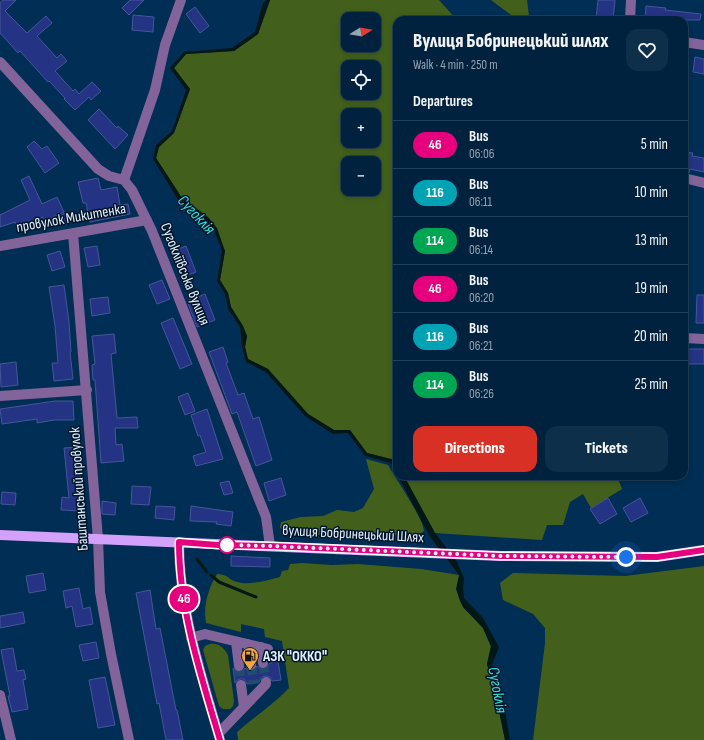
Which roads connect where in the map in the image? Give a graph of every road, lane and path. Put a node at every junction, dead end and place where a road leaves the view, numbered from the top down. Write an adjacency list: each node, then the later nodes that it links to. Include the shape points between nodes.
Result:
1 (181, 0): 8 (street, via 165,45 156,90)
2 (631, 0): 3 (street)
3 (630, 16)
4 (688, 43): 5 (street)
5 (704, 45)
6 (0, 62): 8 (street, via 98,169 109,176)
7 (688, 179): 9 (street)
8 (124, 180): 10 (street, Сугокліївська вулиця)
9 (704, 183)
10 (147, 220): 11 (street, провулок Микитенка); 20 (street, Сугокліївська вулиця, via 266,517)
11 (73, 233): 12 (street, провулок Микитенка); 15 (street, Баштанський провулок)
12 (0, 246)
13 (688, 338): 14 (street)
14 (704, 339)
15 (86, 390): 16 (street); 18 (street, Баштанський провулок)
16 (0, 396)
17 (0, 535): 18 (main road, вулиця Бобринецький Шлях)
18 (98, 539): 19 (main road, вулиця Бобринецький Шлях); 36 (street, Баштанський провулок, via 100,592)
19 (179, 542): 20 (main road, вулиця Бобринецький Шлях); 22 (street, via 180,577)
20 (270, 546): 21 (main road, вулиця Бобринецький Шлях, via 501,556 657,557)
21 (704, 550)
22 (192, 638): 23 (street, via 205,634); 34 (street)
23 (236, 642): 24 (street); 27 (street)
24 (248, 644): 25 (street, via 265,648); 26 (street)
25 (263, 663)
26 (251, 664)
27 (239, 666)
28 (266, 682): 32 (street)
29 (254, 684): 32 (street)
30 (241, 685): 33 (street)
31 (0, 695): 35 (street)
32 (256, 695): 33 (street)
33 (244, 707): 34 (street)
34 (219, 737)
35 (11, 740)
36 (129, 740)

